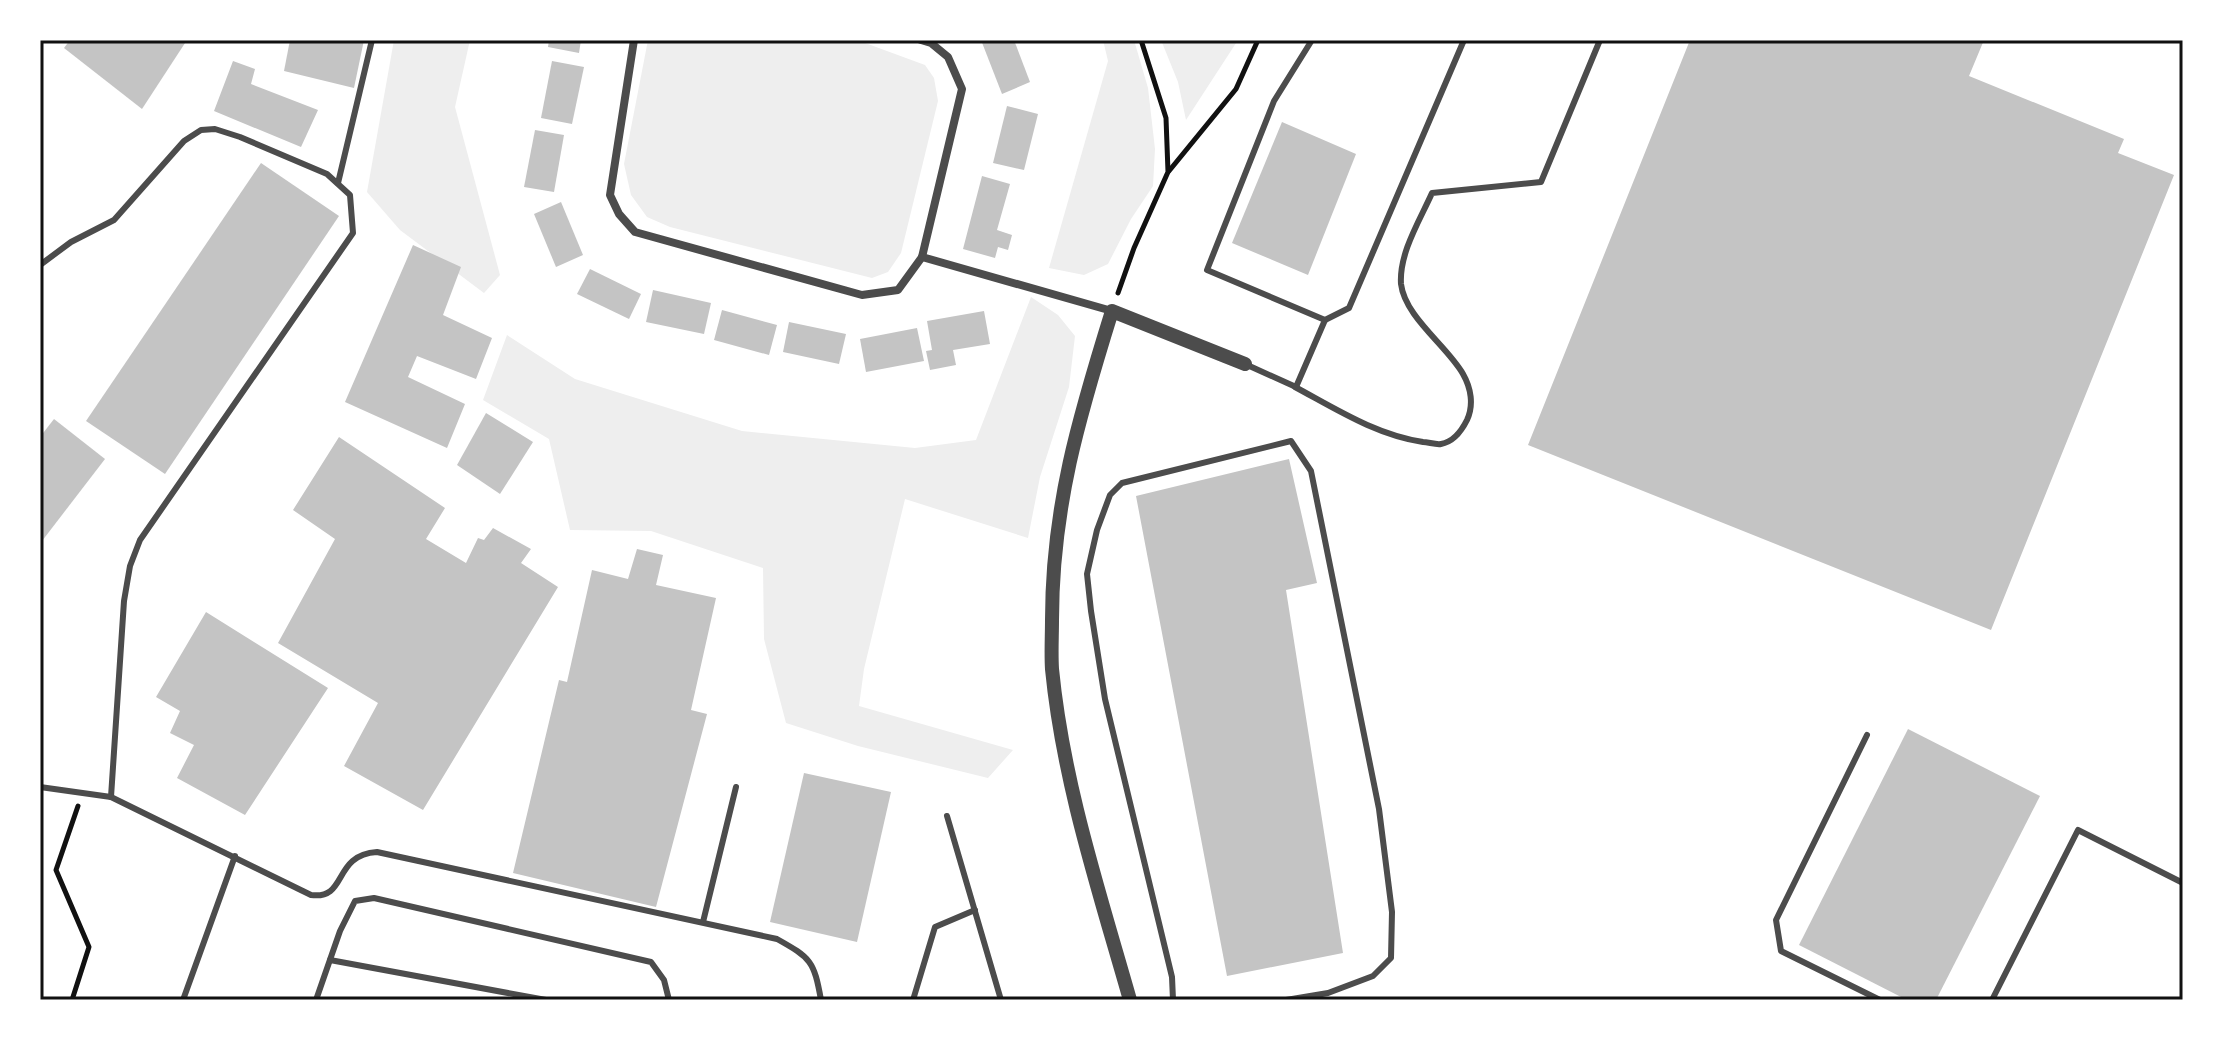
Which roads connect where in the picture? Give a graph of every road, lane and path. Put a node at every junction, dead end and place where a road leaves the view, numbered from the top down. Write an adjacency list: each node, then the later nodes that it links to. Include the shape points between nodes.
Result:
1 (372, 40): 10 (lane)
2 (634, 40): 11 (street, via 610,195 635,232 862,295 898,290)
3 (921, 40): 11 (street, via 948,57 962,89)
4 (1141, 40): 9 (path, via 1166,118)
5 (1258, 40): 9 (path, via 1236,89)
6 (1312, 40): 14 (lane, via 1274,101 1207,270)
7 (1464, 40): 14 (lane, via 1349,308)
8 (1600, 40): 16 (lane, via 1541,182 1432,193 1408,247 1401,286 1406,303 1463,374 1472,396 1458,434 1441,444 1418,441 1373,428)
9 (1168, 172): 13 (path)
10 (338, 183): 12 (lane, via 240,137 201,130 184,141 114,220); 21 (lane, via 350,195 353,233 140,540 130,566)
11 (922, 257): 13 (street)
12 (40, 265)
13 (1112, 311): 15 (street); 36 (street, via 1062,490 1052,572 1052,667 1070,787)
14 (1325, 320): 16 (lane)
15 (1245, 364): 16 (lane)
16 (1295, 387)
17 (1867, 735): 39 (lane, via 1776,920 1781,951)
18 (40, 787): 20 (lane)
19 (736, 787): 26 (lane)
20 (82, 793): 21 (lane); 28 (path, via 56,870 89,947)
21 (111, 797): 23 (lane)
22 (947, 816): 25 (lane)
23 (235, 856): 26 (lane, via 311,895 331,892 355,857 377,852); 29 (lane)
24 (2183, 883): 40 (lane, via 2078,830)
25 (975, 910): 34 (lane, via 935,927); 35 (lane)
26 (703, 922): 33 (lane, via 777,939 800,951 811,961)
27 (330, 960): 30 (lane); 31 (lane); 32 (lane, via 355,901 374,898 651,962 664,980)
28 (72, 1000)
29 (183, 1000)
30 (316, 1000)
31 (546, 1000)
32 (669, 1000)
33 (821, 1000)
34 (913, 1000)
35 (1001, 1000)
36 (1130, 1000)
37 (1173, 1000): 38 (lane, via 1172,977 1105,699 1087,574 1110,495 1122,483 1291,441 1311,471 1379,809 1392,912 1391,958 1373,976 1328,993)
38 (1286, 1000)
39 (1880, 1000)
40 (1992, 1000)

